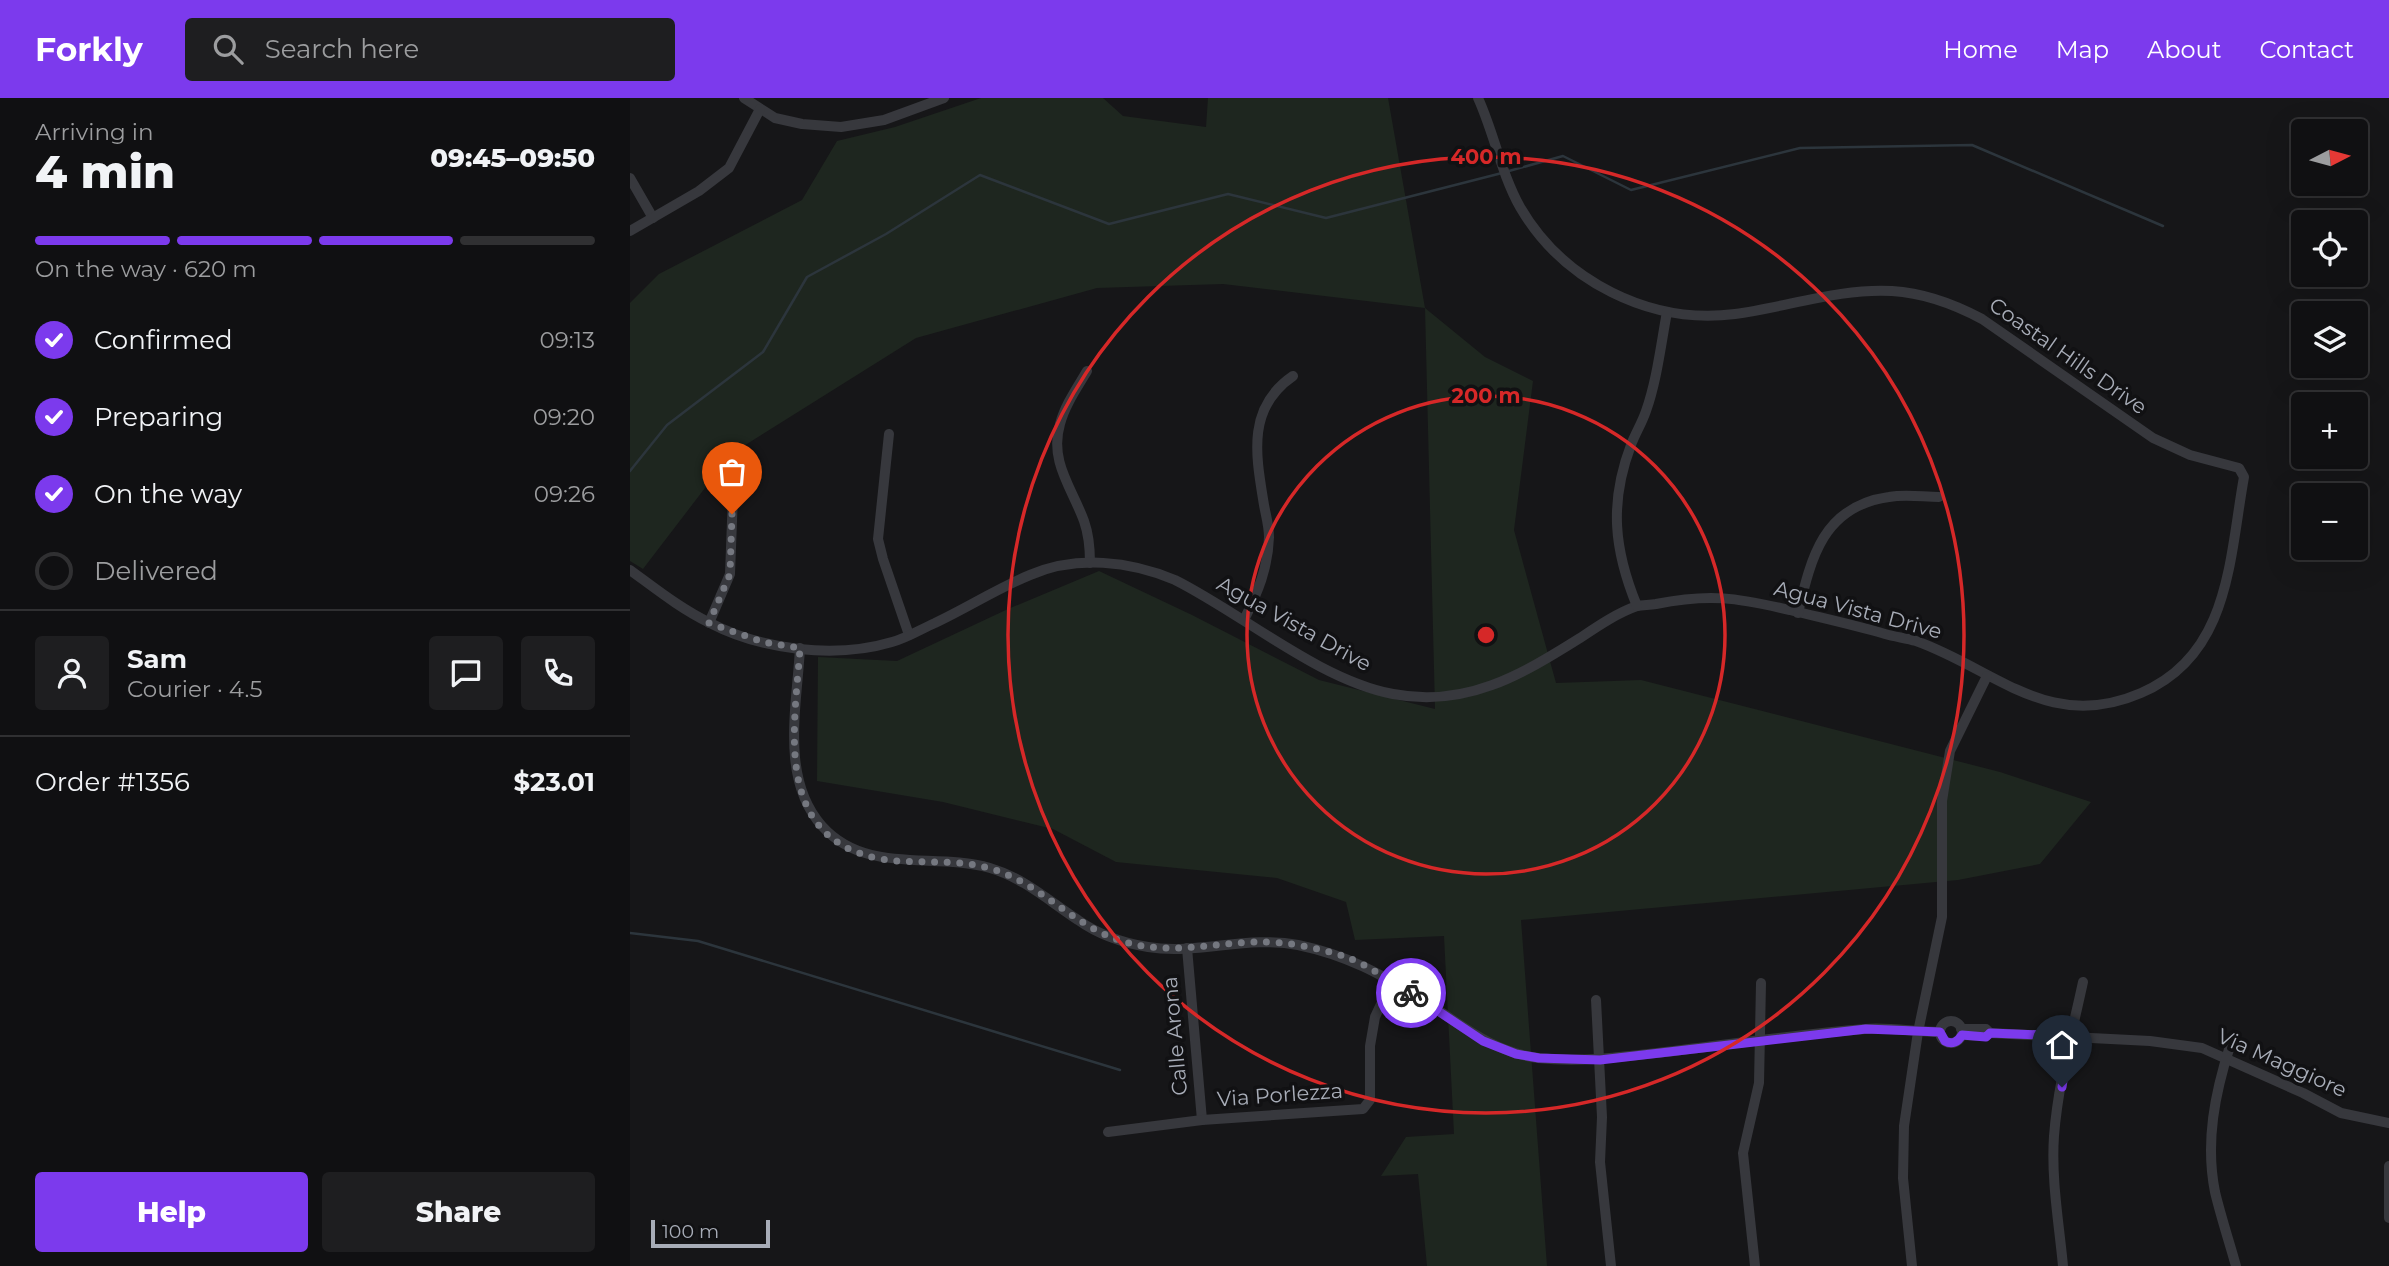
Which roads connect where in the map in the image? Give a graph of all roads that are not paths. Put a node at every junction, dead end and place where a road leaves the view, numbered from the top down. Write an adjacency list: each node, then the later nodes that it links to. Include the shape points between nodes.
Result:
1 (744, 98): 4 (street)
2 (944, 98): 4 (street, via 884,120 841,127 788,122)
3 (1479, 98): 8 (street, Coastal Hills Drive, via 1511,189 1540,234 1596,284)
4 (760, 109): 6 (street, via 729,168)
5 (630, 178): 6 (street)
6 (653, 218): 7 (street)
7 (630, 231)
8 (1667, 312): 12 (street, Coastal Hills Drive, via 1734,314 1876,290 1928,296 1983,319 2152,438); 17 (street, via 1646,413 1628,453 1616,505 1620,556)
9 (1087, 371): 15 (street, via 1058,427 1057,449 1063,476 1086,529)
10 (1293, 376): 19 (street, via 1273,394 1259,426 1256,451 1269,545 1263,578)
11 (889, 434): 21 (street, via 878,539)
12 (2242, 471): 23 (street, Agua Vista Drive, via 2218,611 2200,647 2182,668 2131,697 2083,705 2044,701)
13 (733, 495): 20 (street, via 730,574)
14 (1939, 497): 18 (street, via 1888,497 1844,515 1814,553)
15 (1090, 563): 19 (street, Agua Vista Drive, via 1119,564 1161,575); 21 (street, Agua Vista Drive, via 1031,574)
16 (630, 570): 20 (street, Agua Vista Drive)
17 (1637, 606): 18 (street, Agua Vista Drive, via 1716,596); 19 (street, Agua Vista Drive, via 1515,677 1439,697 1404,696 1364,686)
18 (1798, 613): 23 (street, Agua Vista Drive, via 1912,639)
19 (1244, 620)
20 (709, 623): 22 (street, Agua Vista Drive, via 763,642)
21 (909, 635): 22 (street, Agua Vista Drive, via 856,648)
22 (800, 648): 24 (street, via 796,774 809,809 835,838 877,858 993,869 1024,883 1100,933 1148,947)
23 (1987, 676): 29 (street, via 1950,751 1942,801 1942,917)
24 (1187, 948): 25 (street, via 1259,942 1296,945 1347,957); 37 (street, Calle Arona)
25 (1392, 981): 36 (street, via 1504,1050 1539,1058); 37 (street, Via Porlezza, via 1375,1017 1370,1100 1363,1109)
26 (2083, 982): 32 (street)
27 (1760, 983): 33 (street)
28 (1595, 1000): 36 (street)
29 (1919, 1032): 30 (street); 33 (street, via 1866,1029); 44 (street, via 1903,1139)
30 (1940, 1032): 31 (street, via 1942,1026 1954,1022); 31 (street, via 1948,1043 1955,1042)
31 (1962, 1032): 32 (street, Via Maggiore, via 1986,1037 1990,1033)
32 (2070, 1036): 35 (street, Via Maggiore, via 2189,1046); 45 (street, via 2054,1146)
33 (1758, 1041): 36 (street); 43 (street, via 1759,1083 1743,1153)
34 (2230, 1046): 35 (street)
35 (2226, 1059): 38 (street, Via Maggiore, via 2340,1113); 46 (street, via 2216,1089 2212,1157 2215,1191)
36 (1600, 1060): 42 (street, via 1600,1162)
37 (1202, 1120): 39 (street, Via Porlezza)
38 (2389, 1123)
39 (1108, 1132)
40 (2389, 1166): 41 (street)
41 (2389, 1218)
42 (1611, 1266)
43 (1755, 1266)
44 (1912, 1266)
45 (2063, 1266)
46 (2236, 1266)

